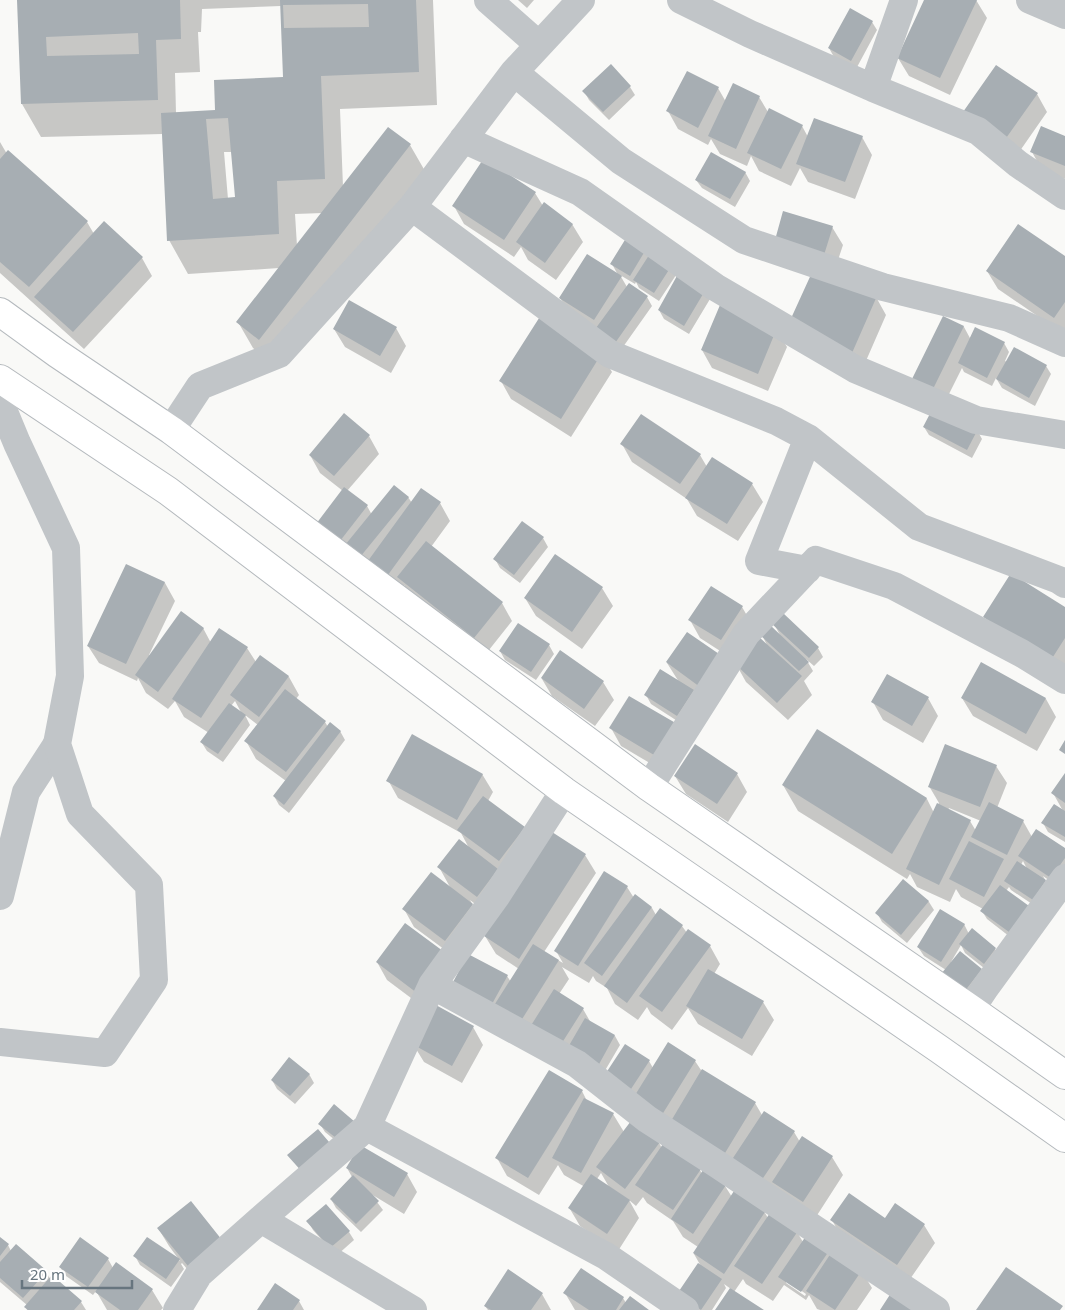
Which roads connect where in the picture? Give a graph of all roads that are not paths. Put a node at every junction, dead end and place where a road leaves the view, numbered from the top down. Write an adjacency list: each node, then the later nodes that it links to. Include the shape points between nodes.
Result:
1 (488, 0): 7 (street)
2 (580, 0): 7 (street)
3 (681, 0): 9 (street)
4 (904, 0): 9 (street)
5 (1030, 0): 6 (street)
6 (1065, 15)
7 (539, 45): 8 (street)
8 (514, 72): 10 (street); 14 (street, via 621,161 744,240 883,287 1009,318)
9 (873, 88): 11 (street, via 978,131)
10 (463, 139): 12 (street); 17 (street, via 580,192 715,287 855,368 976,420)
11 (1065, 196)
12 (412, 207): 16 (street, via 279,354 200,386); 18 (street, via 610,354 776,421)
13 (0, 312): 16 (main road)
14 (1065, 342)
15 (1, 391): 22 (street, via 17,443 66,548 70,676); 24 (main road, via 168,490)
16 (171, 430): 23 (main road)
17 (1065, 435)
18 (808, 438): 19 (street, via 759,561); 20 (street, via 919,527)
19 (807, 570): 21 (street, via 816,560 894,586); 23 (street, via 746,634)
20 (1065, 584)
21 (1065, 680)
22 (57, 744): 26 (street, via 26,792); 29 (street, via 80,814 149,885 154,980 105,1053)
23 (649, 787): 28 (main road)
24 (564, 791): 27 (street, via 497,896); 32 (main road)
25 (1065, 878): 28 (street)
26 (0, 896)
27 (432, 985): 31 (street); 37 (street, via 577,1064 647,1119)
28 (972, 1009): 30 (main road)
29 (0, 1042)
30 (1065, 1075)
31 (367, 1127): 33 (street); 36 (street, via 606,1256)
32 (1065, 1138)
33 (260, 1218): 34 (street, via 199,1274); 35 (street)
34 (177, 1310)
35 (413, 1310)
36 (686, 1310)
37 (936, 1310)

